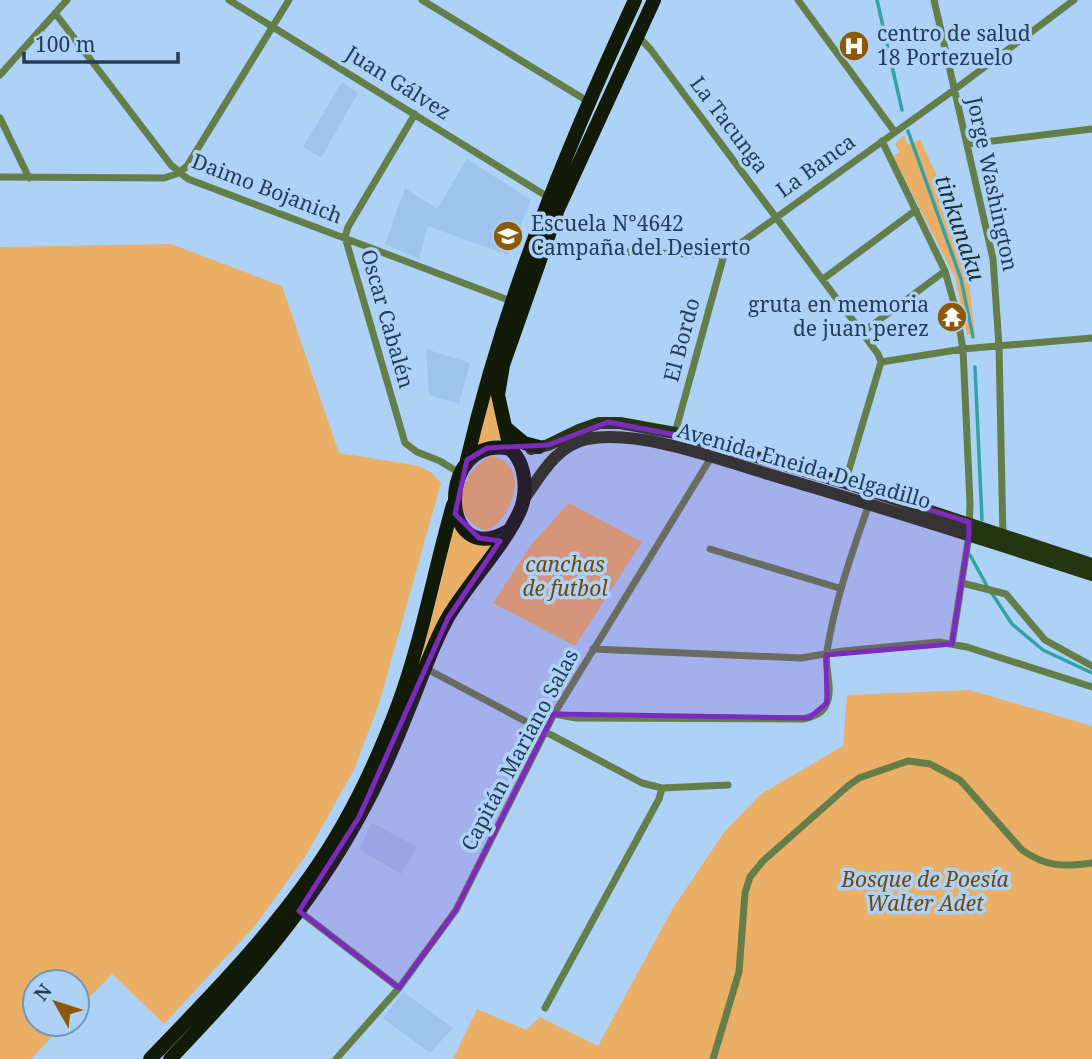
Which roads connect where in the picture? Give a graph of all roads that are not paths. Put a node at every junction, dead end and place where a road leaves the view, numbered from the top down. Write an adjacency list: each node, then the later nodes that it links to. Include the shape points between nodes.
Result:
1 (67, 0): 10 (street)
2 (229, 0): 11 (street, Juan Gálvez)
3 (289, 0): 11 (street)
4 (422, 0): 15 (street)
5 (654, 0): 12 (highway)
6 (797, 0): 19 (street)
7 (934, 0): 14 (street, Jorge Washington)
8 (1074, 0): 14 (street, La Banca)
9 (631, 2): 15 (highway)
10 (55, 13): 13 (street); 22 (street)
11 (272, 26): 16 (street, Juan Gálvez); 22 (street)
12 (637, 35): 27 (street, La Tacunga); 29 (highway)
13 (0, 75)
14 (954, 90): 19 (street, La Banca); 21 (street, Jorge Washington)
15 (589, 102): 25 (highway)
16 (415, 114): 25 (street, Juan Gálvez); 28 (street, Oscar Cabalén)
17 (0, 118): 24 (street)
18 (1092, 129): 21 (street)
19 (894, 131): 20 (street, La Banca)
20 (882, 141): 26 (street); 27 (street, La Banca)
21 (968, 144): 36 (street, Jorge Washington, via 993,259)
22 (179, 173): 24 (street, Daimo Bojanich, via 164,178); 28 (street, Daimo Bojanich)
23 (0, 177): 24 (street, Daimo Bojanich)
24 (29, 178)
25 (548, 197): 33 (highway)
26 (916, 210): 31 (street); 32 (street)
27 (776, 217): 30 (street, La Banca); 32 (street, La Tacunga)
28 (345, 237): 33 (street, Daimo Bojanich); 46 (street, Oscar Cabalén, via 405,443)
29 (545, 246): 30 (street); 39 (highway, via 503,365 498,395)
30 (724, 255): 40 (street, El Bordo)
31 (945, 271): 34 (street); 37 (street)
32 (823, 279): 34 (street, La Tacunga)
33 (511, 301): 45 (highway)
34 (863, 332): 38 (street, La Tacunga)
35 (1092, 338): 36 (street)
36 (999, 346): 37 (street); 53 (street, Jorge Washington)
37 (963, 349): 38 (street); 51 (street)
38 (881, 362): 47 (street)
39 (505, 425): 42 (highway, via 524,443); 43 (highway)
40 (675, 433): 41 (main road, Avenida Eneida Delgadillo); 42 (main road, Avenida Eneida Delgadillo, via 599,423)
41 (717, 444): 44 (street, Capitán Mariano Salas); 47 (main road, Avenida Eneida Delgadillo)
42 (539, 447): 43 (main road, Avenida Eneida Delgadillo)
43 (512, 450): 45 (highway, via 487,448); 48 (highway, via 522,471)
44 (712, 457): 47 (main road, Avenida Eneida Delgadillo); 48 (main road, Avenida Eneida Delgadillo, via 622,438 589,439 556,456); 60 (street, Capitán Mariano Salas)
45 (467, 460): 46 (highway)
46 (461, 474): 49 (highway)
47 (843, 489): 50 (main road, Avenida Eneida Delgadillo); 51 (main road, Avenida Eneida Delgadillo)
48 (524, 499): 52 (highway)
49 (455, 500): 52 (highway, via 459,524 471,535 487,539); 73 (highway, via 398,704 346,820 312,874 254,949)
50 (869, 503): 51 (main road, Avenida Eneida Delgadillo); 58 (street)
51 (969, 528): 53 (main road, Avenida Eneida Delgadillo); 57 (street)
52 (508, 531): 63 (highway, via 448,618)
53 (1003, 540): 55 (main road, Avenida Eneida Delgadillo); 56 (main road, Avenida Eneida Delgadillo)
54 (710, 550): 58 (street)
55 (1092, 564)
56 (1092, 575)
57 (962, 583): 59 (street); 62 (street, via 1006,594 1045,640)
58 (839, 589): 61 (street)
59 (952, 644): 61 (street, via 926,642); 64 (street)
60 (593, 649): 61 (street, via 801,658); 65 (street, Capitán Mariano Salas)
61 (826, 655): 65 (street, via 827,702 818,713 803,719 576,718)
62 (1092, 666)
63 (425, 668): 66 (street); 70 (highway, via 359,817)
64 (1092, 687)
65 (554, 714): 66 (street, Capitán Mariano Salas)
66 (545, 732): 68 (street, via 642,783); 71 (street, Capitán Mariano Salas, via 456,911)
67 (728, 785): 68 (street)
68 (662, 788): 72 (street)
69 (1092, 863): 76 (street, via 1068,867 1033,858 960,780 920,760 859,778 750,877 739,972)
70 (299, 911): 71 (street); 74 (highway)
71 (399, 988): 75 (street, Capitán Mariano Salas)
72 (545, 1008)
73 (150, 1059)
74 (170, 1059)
75 (336, 1059)
76 (713, 1059)

